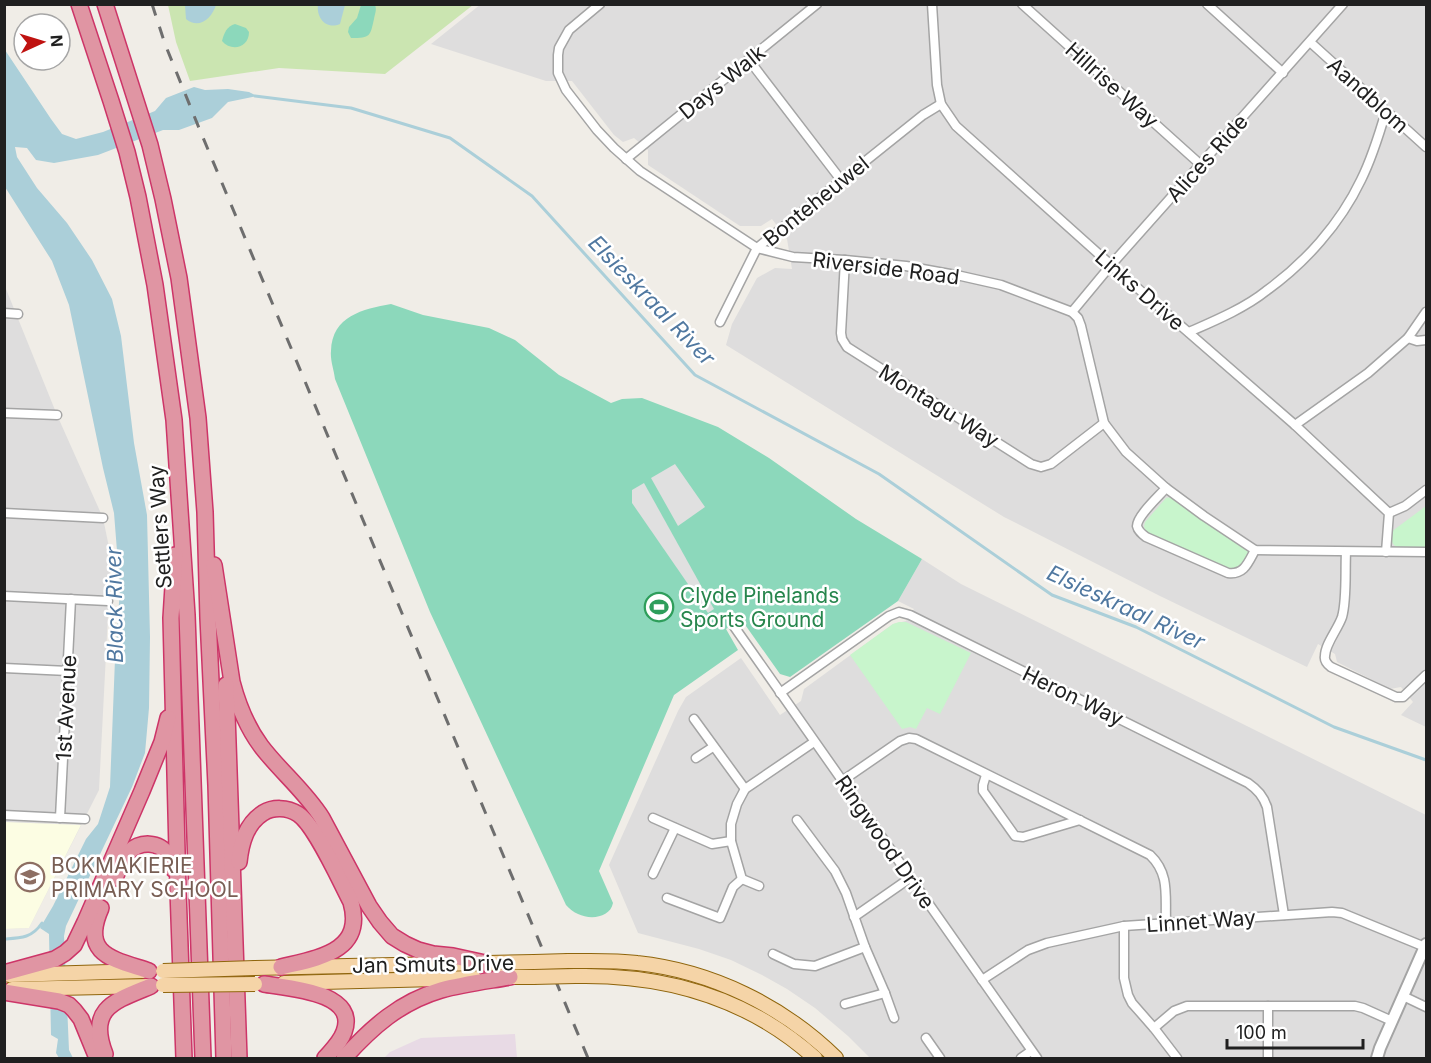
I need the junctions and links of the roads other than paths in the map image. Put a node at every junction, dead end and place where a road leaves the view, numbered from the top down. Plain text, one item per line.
1 (79, 4) edge
2 (105, 4) edge
3 (600, 4) edge
4 (817, 4) edge
5 (932, 4) edge
6 (1022, 4) edge
7 (1207, 4) edge
8 (1343, 4) edge
9 (1310, 42) junction
10 (749, 60) junction
11 (1282, 73) junction
12 (941, 104) junction
13 (1386, 111) junction
14 (1426, 147) edge
15 (626, 159) junction
16 (1201, 165) junction
17 (841, 180) junction
18 (757, 248) junction
19 (845, 260) junction
20 (1111, 265) junction
21 (1072, 312) junction
22 (1426, 312) edge
23 (4, 313) edge
24 (18, 314) dead end
25 (720, 322) dead end
26 (1189, 332) junction
27 (1408, 338) junction
28 (1426, 340) edge
29 (4, 413) edge
30 (57, 415) dead end
31 (1104, 423) junction
32 (1295, 425) junction
33 (1166, 488) junction
34 (1426, 490) edge
35 (205, 512) junction
36 (4, 513) edge
37 (1389, 513) junction
38 (103, 518) dead end
39 (180, 518) junction
40 (1255, 550) junction
41 (1346, 552) junction
42 (1386, 552) junction
43 (1426, 552) edge
44 (4, 596) edge
45 (71, 599) junction
46 (108, 601) dead end
47 (733, 625) dead end
48 (225, 640) junction
49 (4, 668) edge
50 (68, 671) junction
51 (1426, 675) edge
52 (173, 686) junction
53 (780, 693) junction
54 (693, 719) dead end
55 (814, 742) junction
56 (713, 747) junction
57 (696, 758) dead end
58 (986, 775) junction
59 (842, 781) junction
60 (745, 789) junction
61 (4, 815) edge
62 (60, 818) junction
63 (653, 818) dead end
64 (85, 819) dead end
65 (798, 820) dead end
66 (1080, 820) junction
67 (675, 828) junction
68 (731, 841) junction
69 (653, 874) dead end
70 (910, 878) junction
71 (742, 879) junction
72 (759, 886) dead end
73 (178, 890) junction
74 (667, 898) dead end
75 (1284, 915) junction
76 (854, 917) junction
77 (235, 918) junction
78 (1166, 922) junction
79 (1124, 926) junction
80 (1426, 946) edge
81 (865, 947) junction
82 (773, 954) dead end
83 (485, 963) junction
84 (45, 968) junction
85 (281, 968) junction
86 (156, 971) junction
87 (4, 974) edge
88 (510, 977) junction
89 (74, 980) junction
90 (982, 980) junction
91 (259, 984) junction
92 (157, 986) junction
93 (4, 991) edge
94 (885, 993) junction
95 (45, 994) junction
96 (1403, 996) junction
97 (845, 1004) dead end
98 (1268, 1006) junction
99 (1426, 1007) edge
100 (894, 1018) dead end
101 (1392, 1021) junction
102 (1154, 1028) junction
103 (926, 1038) dead end
104 (183, 1055) edge
105 (1034, 1055) edge
106 (97, 1059) edge
107 (107, 1059) edge
108 (202, 1059) edge
109 (224, 1059) edge
110 (239, 1059) edge
111 (325, 1059) edge
112 (344, 1059) edge
113 (815, 1059) edge
114 (836, 1059) edge
115 (940, 1059) edge
116 (1021, 1059) edge
117 (1177, 1059) edge
118 (1268, 1059) edge
119 (1377, 1059) edge

1 - 39 highway, Settlers Way
2 - 35 highway, Settlers Way
3 - 15 street, Riverside Road
4 - 10 street, Days Walk
5 - 12 street, Links Drive
6 - 16 street, Hillrise Way
7 - 11 street
8 - 9 street, Alices Ride
9 - 11 street, Alices Ride
9 - 13 street, Aandblom
10 - 15 street, Days Walk
10 - 17 street
11 - 16 street, Alices Ride
12 - 17 street, Bonteheuwel
12 - 20 street, Links Drive
13 - 14 street, Aandblom
13 - 26 street
15 - 18 street, Riverside Road
16 - 20 street, Alices Ride
17 - 18 street, Bonteheuwel
18 - 19 street, Riverside Road
18 - 25 street, Bonteheuwel
19 - 21 street, Riverside Road
19 - 31 street, Montagu Way
20 - 21 street, Alices Ride
20 - 26 street, Links Drive
21 - 31 street
22 - 27 street
23 - 24 street
26 - 32 street, Links Drive
27 - 28 street
27 - 32 street
29 - 30 street
31 - 33 street
32 - 37 street, Links Drive
33 - 40 street
33 - 40 street
34 - 37 street
35 - 48 highway
35 - 109 highway, Settlers Way
36 - 38 street
37 - 42 street
39 - 52 highway
39 - 108 highway, Settlers Way
40 - 41 street
41 - 42 street
41 - 51 street
42 - 43 street
44 - 45 street
45 - 46 street
45 - 50 street, 1st Avenue
47 - 53 street, Ringwood Drive
48 - 77 highway
48 - 83 highway
49 - 50 street
50 - 62 street, 1st Avenue
52 - 73 highway
52 - 84 highway
53 - 55 street, Ringwood Drive
53 - 75 street, Heron Way
54 - 56 street
55 - 59 street, Ringwood Drive
55 - 60 street
56 - 57 street
56 - 60 street
58 - 59 street
58 - 66 street
58 - 66 street
59 - 70 street, Ringwood Drive
60 - 68 street
61 - 62 street
62 - 64 street
63 - 67 street
65 - 76 street
66 - 78 street
67 - 68 street
67 - 69 street
68 - 71 street
70 - 76 street
70 - 90 street, Ringwood Drive
71 - 72 street
71 - 74 street
73 - 86 highway
73 - 104 highway
75 - 78 street, Linnet Way
75 - 80 street, Linnet Way
76 - 81 street
77 - 85 highway
77 - 110 highway
78 - 79 street, Linnet Way
79 - 90 street, Linnet Way
79 - 102 street
80 - 96 street
81 - 82 street
81 - 94 street
83 - 85 main road, Jan Smuts Drive
83 - 114 main road, Jan Smuts Drive, bridge
84 - 87 highway
84 - 89 main road, Jan Smuts Drive
85 - 86 main road, Jan Smuts Drive, bridge
86 - 89 main road, Jan Smuts Drive
88 - 91 main road, Jan Smuts Drive
88 - 112 highway
88 - 113 main road, Jan Smuts Drive, bridge
89 - 92 main road, Jan Smuts Drive
89 - 95 main road, Jan Smuts Drive
90 - 105 street, Ringwood Drive
91 - 92 main road, Jan Smuts Drive, bridge
91 - 111 highway
92 - 107 highway
93 - 95 highway
94 - 97 street
94 - 100 street
95 - 106 highway
96 - 99 street
96 - 101 street
98 - 101 street
98 - 102 street
98 - 118 street
101 - 119 street
102 - 117 street
103 - 115 street
105 - 116 street

